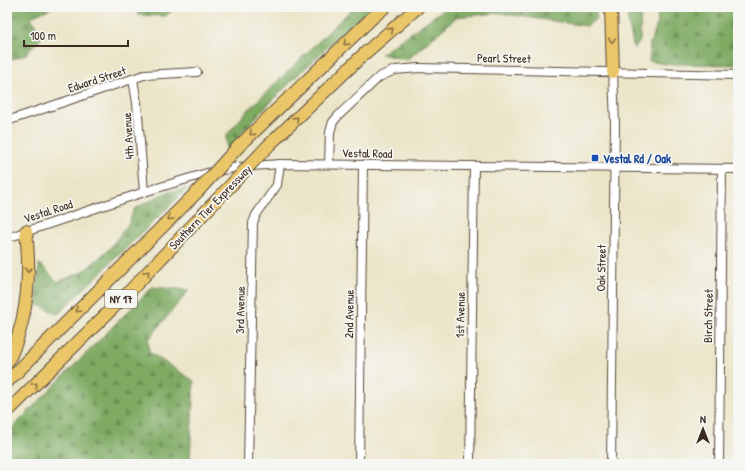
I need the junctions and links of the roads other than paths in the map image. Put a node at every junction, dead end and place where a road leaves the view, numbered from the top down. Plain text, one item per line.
1 (385, 7) edge
2 (418, 7) edge
3 (611, 7) edge
4 (197, 72) dead end
5 (613, 72) junction
6 (738, 75) edge
7 (133, 79) junction
8 (7, 121) edge
9 (280, 164) junction
10 (330, 164) junction
11 (364, 165) junction
12 (474, 166) junction
13 (615, 168) junction
14 (722, 169) junction
15 (738, 169) edge
16 (144, 192) junction
17 (26, 231) junction
18 (7, 238) edge
19 (7, 363) edge
20 (7, 382) edge
21 (7, 412) edge
22 (248, 464) edge
23 (359, 464) edge
24 (470, 464) edge
25 (611, 464) edge
26 (719, 464) edge

1 -> 20 highway, Southern Tier Expressway / NY 17, bridge
21 -> 2 highway, Southern Tier Expressway / NY 17, bridge
3 -> 5 highway
4 - 7 street, Edward Street
5 - 6 street, Pearl Street
5 - 10 street, Pearl Street
5 - 13 street, Oak Street
7 - 8 street, Edward Street
7 - 16 street, 4th Avenue
9 - 10 street, Vestal Road
9 - 16 street, Vestal Road
9 - 22 street, 3rd Avenue
10 - 11 street, Vestal Road
11 - 12 street, Vestal Road
11 - 23 street, 2nd Avenue
12 - 13 street, Vestal Road
12 - 24 street, 1st Avenue
13 - 14 street, Vestal Road
13 - 25 street, Oak Street
14 - 15 street, Vestal Road
14 - 26 street, Birch Street
16 - 17 street, Vestal Road
17 - 18 street, Vestal Road
17 -> 19 highway

